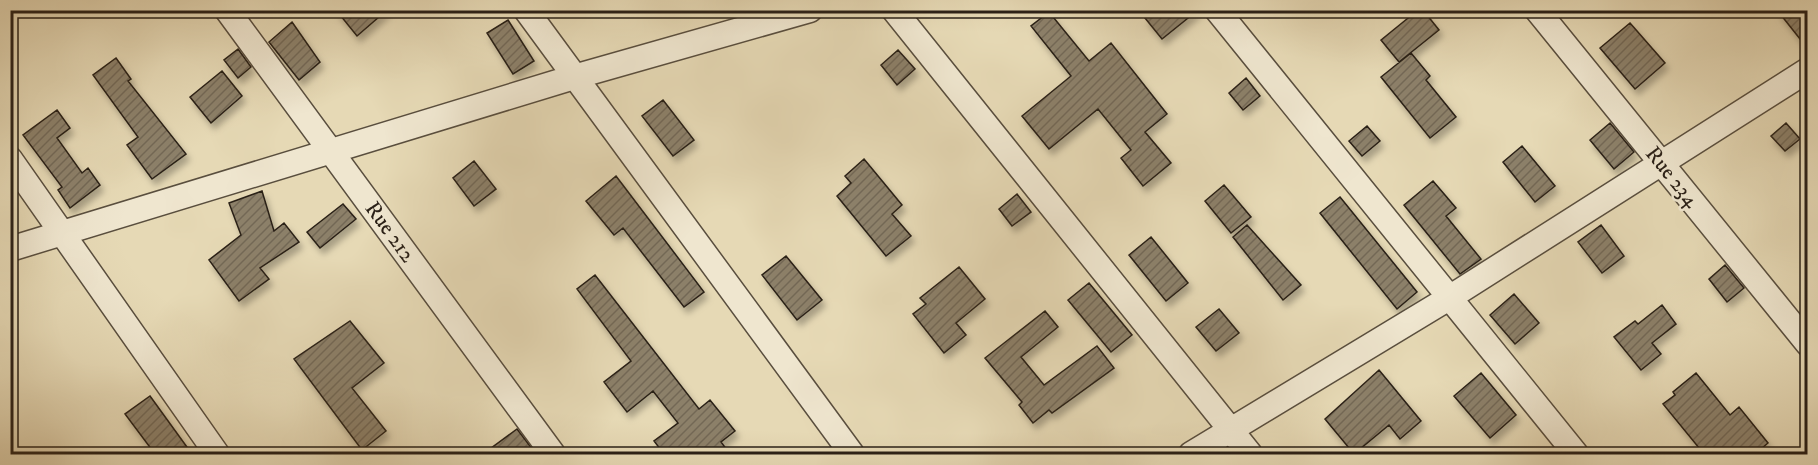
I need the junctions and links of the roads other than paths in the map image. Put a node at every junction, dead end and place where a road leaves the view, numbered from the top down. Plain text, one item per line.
1 (227, 10) edge
2 (526, 10) edge
3 (810, 10) edge
4 (894, 10) edge
5 (1217, 10) edge
6 (1537, 10) edge
7 (1808, 70) edge
8 (573, 77) junction
9 (330, 151) junction
10 (10, 159) edge
11 (1661, 163) junction
12 (63, 234) junction
13 (10, 249) edge
14 (1449, 298) junction
15 (1808, 344) edge
16 (1230, 429) junction
17 (218, 454) edge
18 (553, 454) edge
19 (852, 454) edge
20 (1191, 454) edge
21 (1250, 454) edge
22 (1576, 454) edge

1 - 9 street, Rue 212
2 - 8 street
3 - 8 street
4 - 16 street
5 - 14 street
6 - 11 street, Rue 234
7 - 11 street
8 - 9 street
8 - 19 street
9 - 12 street
9 - 18 street, Rue 212
10 - 12 street
11 - 14 street
11 - 15 street, Rue 234
12 - 13 street
12 - 17 street
14 - 16 street
14 - 22 street
16 - 20 street
16 - 21 street

